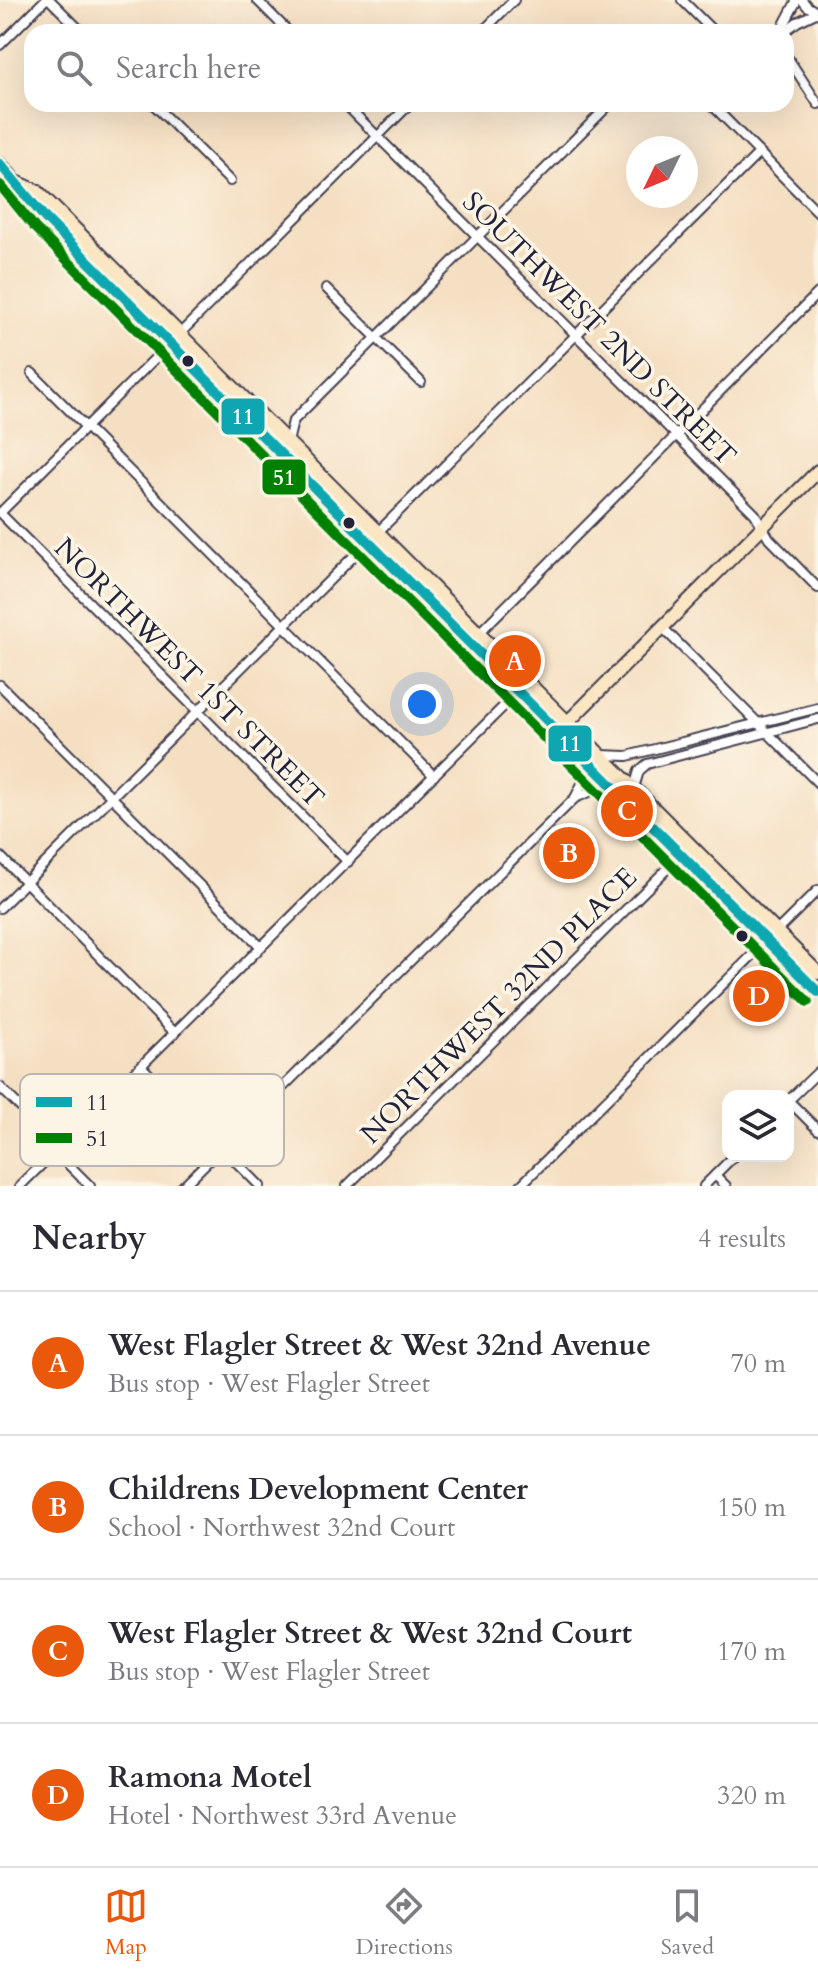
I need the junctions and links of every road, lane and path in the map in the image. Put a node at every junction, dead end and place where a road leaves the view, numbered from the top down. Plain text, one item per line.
1 (48, 0) edge
2 (257, 0) edge
3 (514, 0) edge
4 (682, 0) edge
5 (800, 0) edge
6 (818, 12) edge
7 (74, 24) edge
8 (281, 24) edge
9 (490, 24) edge
10 (706, 24) edge
11 (786, 24) edge
12 (794, 24) edge
13 (0, 45) edge
14 (794, 67) edge
15 (818, 104) edge
16 (161, 112) edge
17 (353, 112) edge
18 (402, 112) edge
19 (602, 112) edge
20 (719, 112) edge
21 (377, 137) junction
22 (759, 153) junction
23 (0, 164) edge
24 (230, 181) dead end
25 (19, 183) junction
26 (818, 212) edge
27 (477, 237) junction
28 (73, 247) junction
29 (100, 255) junction
30 (326, 288) dead end
31 (818, 293) edge
32 (576, 335) junction
33 (376, 338) junction
34 (175, 339) junction
35 (32, 373) dead end
36 (421, 382) dead end
37 (293, 421) junction
38 (86, 426) junction
39 (274, 428) junction
40 (677, 434) junction
41 (288, 442) junction
42 (818, 471) edge
43 (0, 513) edge
44 (762, 526) junction
45 (374, 538) junction
46 (818, 588) edge
47 (285, 626) junction
48 (662, 627) junction
49 (479, 633) junction
50 (520, 676) junction
51 (0, 685) edge
52 (518, 692) junction
53 (818, 708) edge
54 (199, 712) junction
55 (818, 719) edge
56 (567, 723) junction
57 (758, 723) junction
58 (767, 733) junction
59 (569, 743) junction
60 (601, 755) junction
61 (591, 765) junction
62 (434, 776) junction
63 (818, 783) edge
64 (609, 784) junction
65 (634, 788) junction
66 (112, 797) junction
67 (575, 798) junction
68 (681, 855) junction
69 (0, 856) edge
70 (348, 862) junction
71 (26, 882) junction
72 (818, 890) edge
73 (0, 908) edge
74 (777, 931) junction
75 (767, 942) junction
76 (261, 947) junction
77 (818, 973) edge
78 (818, 992) edge
79 (175, 1033) junction
80 (141, 1066) junction
81 (818, 1072) edge
82 (133, 1074) edge
83 (149, 1074) edge
84 (0, 1087) edge
85 (284, 1087) edge
86 (794, 1095) edge
87 (20, 1107) edge
88 (794, 1107) edge
89 (818, 1130) edge
90 (728, 1162) edge
91 (41, 1166) edge
92 (70, 1166) edge
93 (204, 1166) edge
94 (240, 1166) edge
95 (715, 1175) junction
96 (20, 1186) edge
97 (90, 1186) edge
98 (183, 1186) edge
99 (260, 1186) edge
100 (347, 1186) edge
101 (520, 1186) edge
102 (704, 1186) edge
103 (726, 1186) edge

1 - 7 street
1 - 13 street
2 - 8 street
3 - 9 street
4 - 10 street
5 - 6 street
5 - 11 street
6 - 12 street
14 - 15 street
16 - 24 street
17 - 21 street, SOUTHWEST 2ND STREET
18 - 21 street
19 - 27 street
20 - 22 street
21 - 27 street, SOUTHWEST 2ND STREET
21 - 34 street
22 - 26 street
22 - 32 street
23 - 25 main road
25 - 28 main road
25 - 29 main road
27 - 32 street, SOUTHWEST 2ND STREET
27 - 33 street
28 - 29 main road
28 - 34 main road
29 - 34 main road
30 - 33 street
31 - 40 street
32 - 40 street, SOUTHWEST 2ND STREET
32 - 45 street
33 - 36 street
33 - 37 street
34 - 38 street
34 - 39 main road
34 - 45 main road
35 - 38 street
37 - 39 street
37 - 41 street
38 - 43 street
38 - 47 street
39 - 41 main road
40 - 44 street, SOUTHWEST 2ND STREET
40 - 49 street
41 - 45 main road
42 - 44 main road
43 - 54 street, NORTHWEST 1ST STREET
44 - 46 street, SOUTHWEST 2ND STREET
44 - 48 main road
45 - 47 street
45 - 49 main road
45 - 52 main road
47 - 54 street
47 - 62 street
48 - 56 main road
48 - 57 street
49 - 50 main road
50 - 52 main road
50 - 56 main road
51 - 66 street
52 - 59 main road
52 - 62 street
53 - 57 street
54 - 66 street
54 - 70 street, NORTHWEST 1ST STREET
55 - 58 street
56 - 59 main road
56 - 60 main road
57 - 58 street
57 - 60 street
58 - 63 street
58 - 65 street
59 - 61 main road
60 - 65 main road
61 - 64 main road
61 - 67 street
62 - 70 street
64 - 67 street
64 - 68 main road
65 - 74 main road
66 - 71 street
66 - 76 street
67 - 85 street
68 - 75 main road
68 - 100 street, NORTHWEST 32ND PLACE
69 - 71 street
70 - 76 street
71 - 73 street
71 - 79 street
72 - 74 street
74 - 75 street
74 - 77 main road
75 - 78 main road
75 - 101 street
76 - 79 street
79 - 80 street
80 - 82 street
80 - 83 street
81 - 86 street
84 - 87 street
88 - 89 street
90 - 95 street
91 - 96 street
92 - 97 street
93 - 98 street
94 - 99 street
95 - 102 street
95 - 103 street

